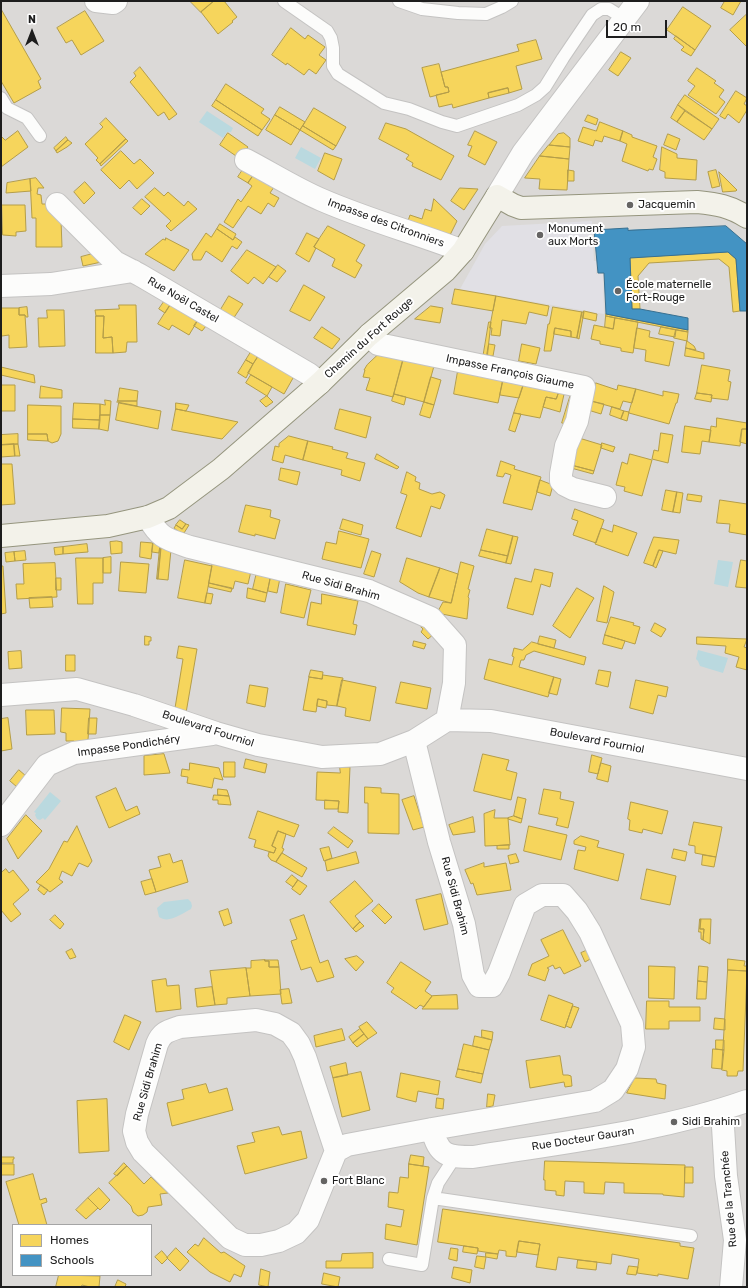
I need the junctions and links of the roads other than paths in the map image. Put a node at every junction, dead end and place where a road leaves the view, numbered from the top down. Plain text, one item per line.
1 (96, 1) edge
2 (116, 1) edge
3 (284, 1) edge
4 (399, 1) edge
5 (512, 1) edge
6 (638, 1) edge
7 (624, 19) junction
8 (1, 98) edge
9 (40, 136) dead end
10 (246, 160) dead end
11 (497, 196) junction
12 (57, 204) dead end
13 (747, 217) edge
14 (463, 251) junction
15 (133, 271) junction
16 (1, 286) edge
17 (369, 335) junction
18 (320, 383) junction
19 (605, 497) dead end
20 (148, 517) junction
21 (1, 536) edge
22 (1, 695) edge
23 (447, 720) junction
24 (216, 733) junction
25 (414, 741) junction
26 (747, 770) edge
27 (1, 825) edge
28 (747, 1101) edge
29 (722, 1110) junction
30 (432, 1129) junction
31 (336, 1151) junction
32 (455, 1157) junction
33 (433, 1198) junction
34 (691, 1236) dead end
35 (389, 1259) dead end
36 (731, 1287) edge

1 - 2 street
3 - 7 lane
4 - 5 lane
6 - 7 street, Chemin du Fort Rouge
7 - 11 street, Chemin du Fort Rouge
8 - 9 lane
10 - 14 street, Impasse des Citronniers
11 - 13 main road
11 - 14 main road, Chemin du Fort Rouge
12 - 15 street, Rue Noël Castel
14 - 17 main road, Chemin du Fort Rouge
15 - 16 street
15 - 18 street, Rue Noël Castel
17 - 18 main road, Chemin du Fort Rouge
17 - 19 street, Impasse François Giaume
18 - 20 main road, Chemin du Fort Rouge
20 - 21 main road, Chemin du Fort Rouge
20 - 23 street, Rue Sidi Brahim
22 - 24 street, Boulevard Fourniol
23 - 25 street
23 - 26 street, Boulevard Fourniol
24 - 25 street, Boulevard Fourniol
24 - 27 street, Impasse Pondichéry
25 - 30 street, Rue Sidi Brahim
28 - 29 street, Rue Docteur Gauran
29 - 32 street, Rue Docteur Gauran
29 - 36 street, Rue de la Tranchée
30 - 31 street, Rue Sidi Brahim
30 - 32 street
31 - 31 street, Rue Sidi Brahim
32 - 33 lane
33 - 34 lane
33 - 35 lane

